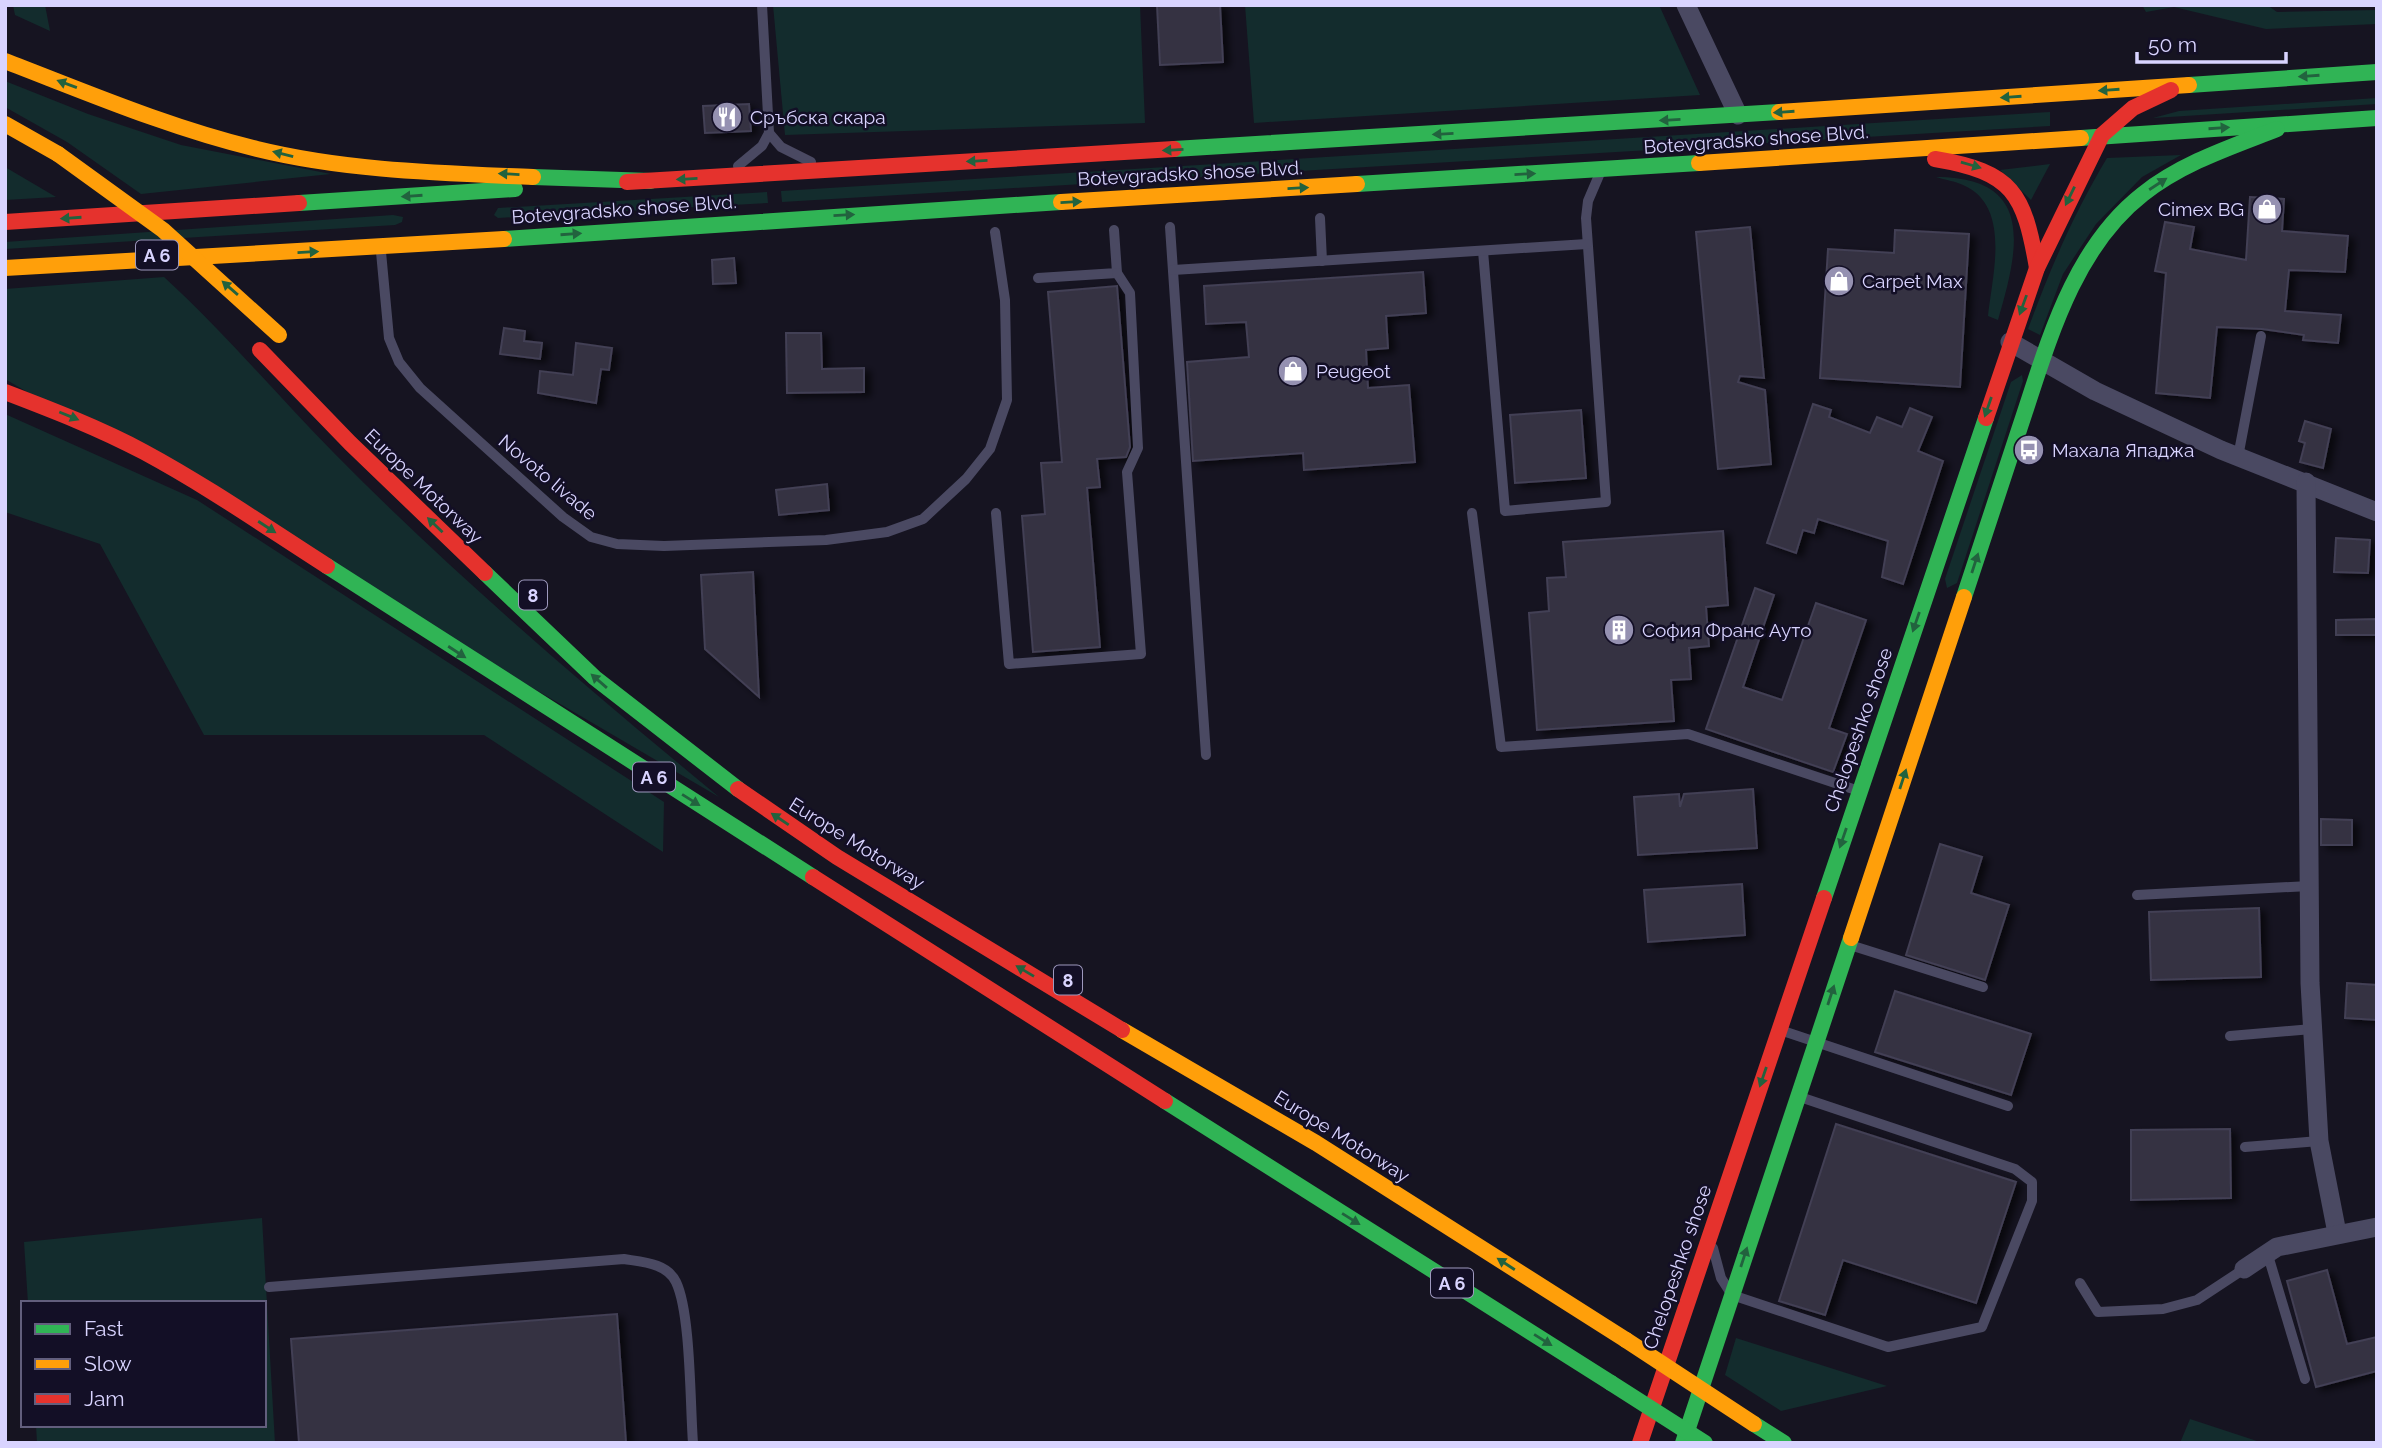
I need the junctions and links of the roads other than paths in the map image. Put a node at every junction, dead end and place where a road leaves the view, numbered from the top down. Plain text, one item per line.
1 (762, 5) edge
2 (1686, 5) edge
3 (5, 61) edge
4 (2377, 72) edge
5 (2188, 84) junction
6 (1738, 116) junction
7 (2377, 118) edge
8 (2292, 123) junction
9 (5, 124) edge
10 (769, 133) junction
11 (2102, 135) junction
12 (1879, 152) junction
13 (839, 170) junction
14 (1601, 170) junction
15 (716, 177) junction
16 (651, 181) junction
17 (86, 200) dead end
18 (1320, 218) dead end
19 (5, 222) edge
20 (1170, 227) dead end
21 (1114, 230) dead end
22 (996, 232) dead end
23 (1587, 244) junction
24 (380, 248) junction
25 (1483, 251) junction
26 (1322, 261) junction
27 (5, 268) edge
28 (2037, 268) junction
29 (1173, 270) junction
30 (1117, 273) junction
31 (182, 276) dead end
32 (1038, 278) dead end
33 (2261, 336) dead end
34 (284, 341) dead end
35 (2010, 342) junction
36 (256, 345) dead end
37 (2042, 360) junction
38 (5, 392) edge
39 (2238, 457) junction
40 (2306, 482) junction
41 (2377, 512) edge
42 (996, 513) dead end
43 (1472, 513) dead end
44 (1206, 755) dead end
45 (1859, 791) junction
46 (2309, 886) junction
47 (2137, 895) dead end
48 (993, 932) dead end
49 (1848, 945) junction
50 (1983, 988) dead end
51 (2312, 1029) junction
52 (1779, 1030) junction
53 (2230, 1036) dead end
54 (1816, 1042) junction
55 (1798, 1096) junction
56 (2008, 1106) dead end
57 (2319, 1141) junction
58 (1316, 1143) junction
59 (2245, 1147) dead end
60 (2377, 1227) edge
61 (2337, 1233) junction
62 (1710, 1234) junction
63 (2267, 1252) junction
64 (2244, 1269) joint
65 (2080, 1283) dead end
66 (269, 1287) dead end
67 (1732, 1295) junction
68 (2305, 1379) dead end
69 (693, 1443) edge
70 (1640, 1443) edge
71 (1683, 1443) edge
72 (1705, 1443) edge
73 (1784, 1443) edge

1 - 10 lane
2 - 6 street
16 -> 3 main road
4 -> 5 main road, Botevgradsko shose Blvd.
5 -> 6 main road, Botevgradsko shose Blvd.
5 - 11 main road, Chelopeshko shose
6 -> 13 main road, Botevgradsko shose Blvd.
7 - 8 main road, Botevgradsko shose Blvd.
11 -> 8 main road, Botevgradsko shose Blvd.
37 -> 8 main road
34 -> 9 main road, bridge
10 - 13 lane
10 - 15 lane
11 - 12 main road, Botevgradsko shose Blvd.
11 -> 28 main road, Chelopeshko shose
12 - 14 main road, Botevgradsko shose Blvd.
12 -> 28 main road
13 - 15 main road, Botevgradsko shose Blvd.
14 - 23 lane
24 -> 14 main road, Botevgradsko shose Blvd.
15 -> 16 main road, Botevgradsko shose Blvd.
16 -> 19 main road, Botevgradsko shose Blvd.
17 - 31 main road, A 6
18 - 26 lane
20 - 29 lane
21 - 30 lane
22 - 24 lane, Novoto livade
23 - 25 lane
23 - 25 lane
27 -> 24 main road, Botevgradsko shose Blvd.
25 - 26 lane
26 - 29 lane
28 -> 35 main road, Chelopeshko shose
29 - 44 lane
30 - 32 lane
30 - 42 lane
33 - 39 lane
35 - 37 street
35 -> 45 main road, Chelopeshko shose
58 -> 36 main road, Europe Motorway / A 6
37 - 39 street
49 -> 37 main road
38 -> 72 main road, A 6, bridge
39 - 40 street
40 - 41 street
40 - 46 street
43 - 45 lane
45 -> 52 main road, Chelopeshko shose
46 - 47 lane
46 - 51 street
48 - 58 main road, 8
49 - 50 lane
54 -> 49 main road
51 - 53 lane
51 - 57 street
52 - 54 lane
52 -> 62 main road, Chelopeshko shose
54 - 55 main road
54 - 56 lane
67 -> 55 main road
55 - 67 lane
57 - 59 lane
57 - 61 street
73 -> 58 main road, Europe Motorway / A 6, bridge
60 - 61 street
61 - 63 street
62 - 67 lane
62 - 70 main road, Chelopeshko shose
63 - 64 street
63 - 68 lane
64 - 65 lane
66 - 69 lane
67 - 71 main road

